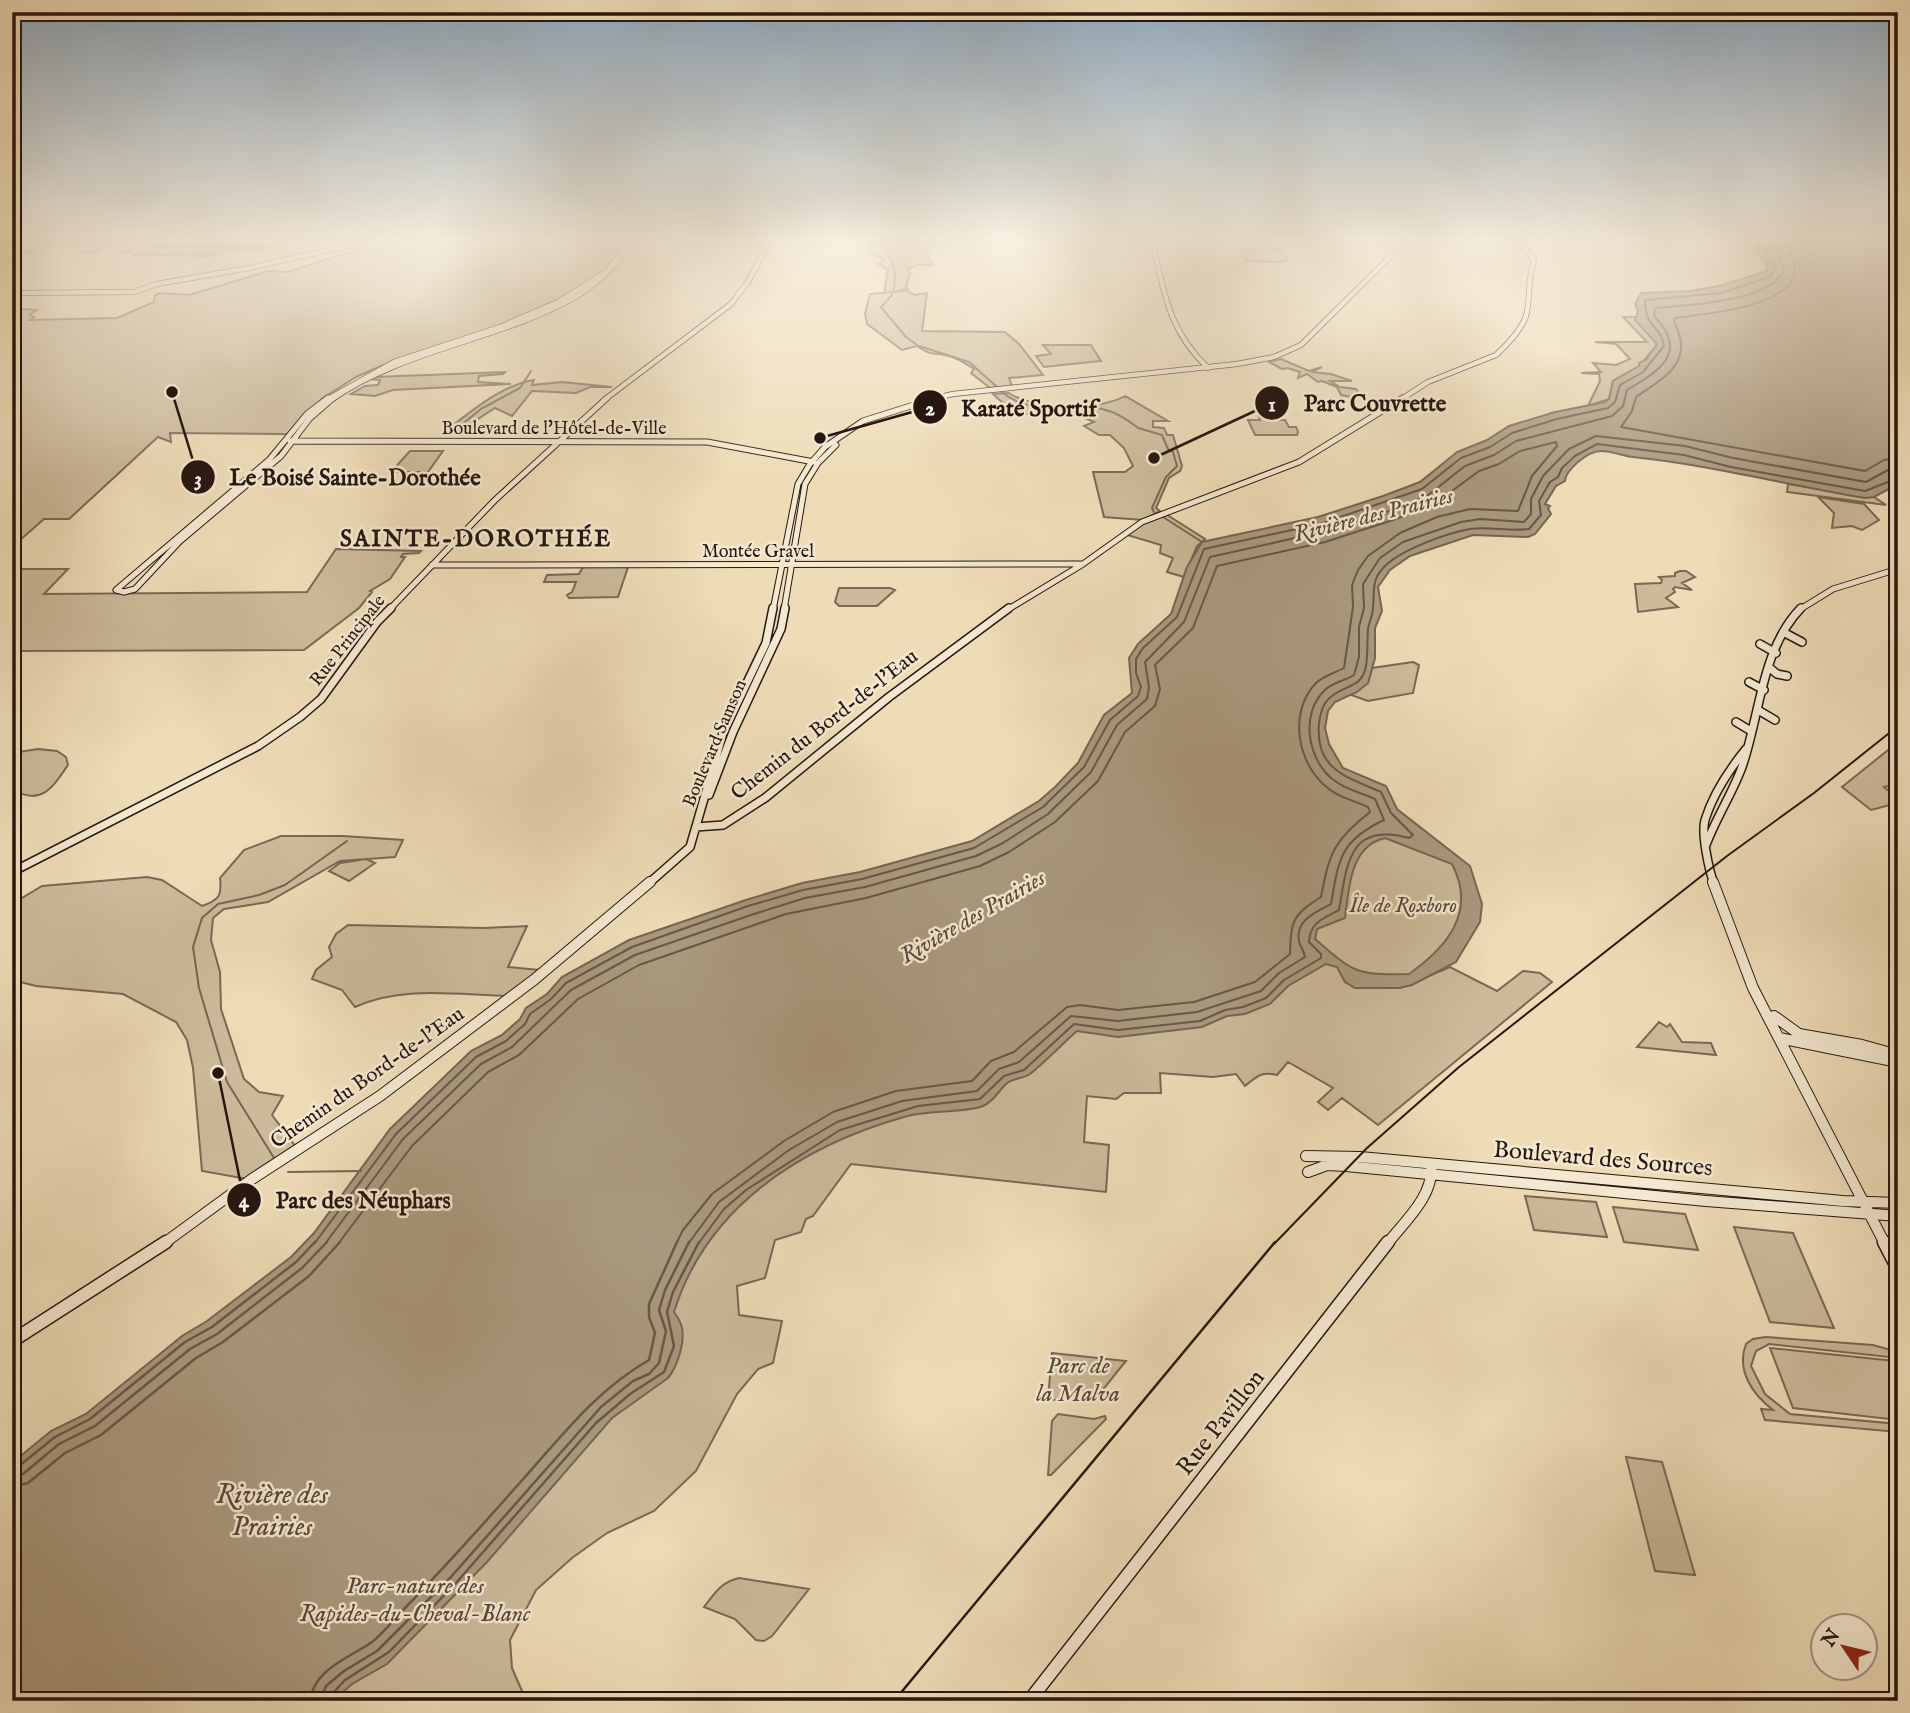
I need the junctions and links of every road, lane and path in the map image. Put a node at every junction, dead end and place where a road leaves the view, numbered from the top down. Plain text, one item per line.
1 (530, 318) edge
2 (713, 318) edge
3 (1171, 318) edge
4 (1328, 318) edge
5 (1334, 318) edge
6 (1525, 318) edge
7 (1207, 369) junction
8 (290, 442) junction
9 (559, 443) junction
10 (813, 464) junction
11 (1083, 564) junction
12 (432, 565) junction
13 (786, 565) junction
14 (1898, 569) edge
15 (1784, 630) junction
16 (1802, 642) dead end
17 (1760, 645) dead end
18 (1776, 653) junction
19 (1771, 668) junction
20 (1787, 677) dead end
21 (1749, 682) dead end
22 (1764, 690) junction
23 (1758, 710) junction
24 (1775, 720) dead end
25 (1736, 722) dead end
26 (1751, 731) junction
27 (696, 827) junction
28 (12, 872) edge
29 (1745, 969) junction
30 (1774, 1016) junction
31 (1782, 1038) junction
32 (1898, 1055) edge
33 (1898, 1062) edge
34 (1306, 1156) dead end
35 (1432, 1169) junction
36 (1308, 1172) dead end
37 (1865, 1203) junction
38 (1898, 1203) edge
39 (1871, 1215) junction
40 (1898, 1216) edge
41 (1898, 1269) edge
42 (12, 1341) edge
43 (1029, 1701) edge

1 - 8 street
2 - 9 street, Rue Principale
3 - 7 street
4 - 7 street, Boulevard Samson
5 - 7 street, Boulevard Samson
6 - 11 street, Chemin du Bord-de-l'Eau
7 - 10 street, Boulevard Samson
8 - 8 street
8 - 9 street, Boulevard de l'Hôtel-de-Ville
9 - 10 street, Boulevard de l'Hôtel-de-Ville
9 - 12 street, Rue Principale
10 - 13 street, Boulevard Samson
11 - 13 street, Montée Gravel
11 - 27 street, Chemin du Bord-de-l'Eau
12 - 13 street, Montée Gravel
12 - 28 street, Rue Principale
13 - 27 street, Boulevard Samson
14 - 15 street
15 - 16 street
15 - 18 street
17 - 18 street
18 - 19 street
19 - 20 street
19 - 22 street
21 - 22 street
22 - 23 street
23 - 24 street
23 - 26 street
25 - 26 street
26 - 29 street
27 - 42 street, Chemin du Bord-de-l'Eau
29 - 30 street
29 - 31 street
30 - 31 street
30 - 32 street
31 - 33 street
31 - 37 street
34 - 35 street, Boulevard des Sources
35 - 36 street, Boulevard des Sources
35 - 37 street, Boulevard des Sources
35 - 39 street, Boulevard des Sources
35 - 43 street, Rue Pavillon
37 - 38 street, Boulevard des Sources
37 - 39 street
39 - 40 street, Boulevard des Sources
39 - 41 street

